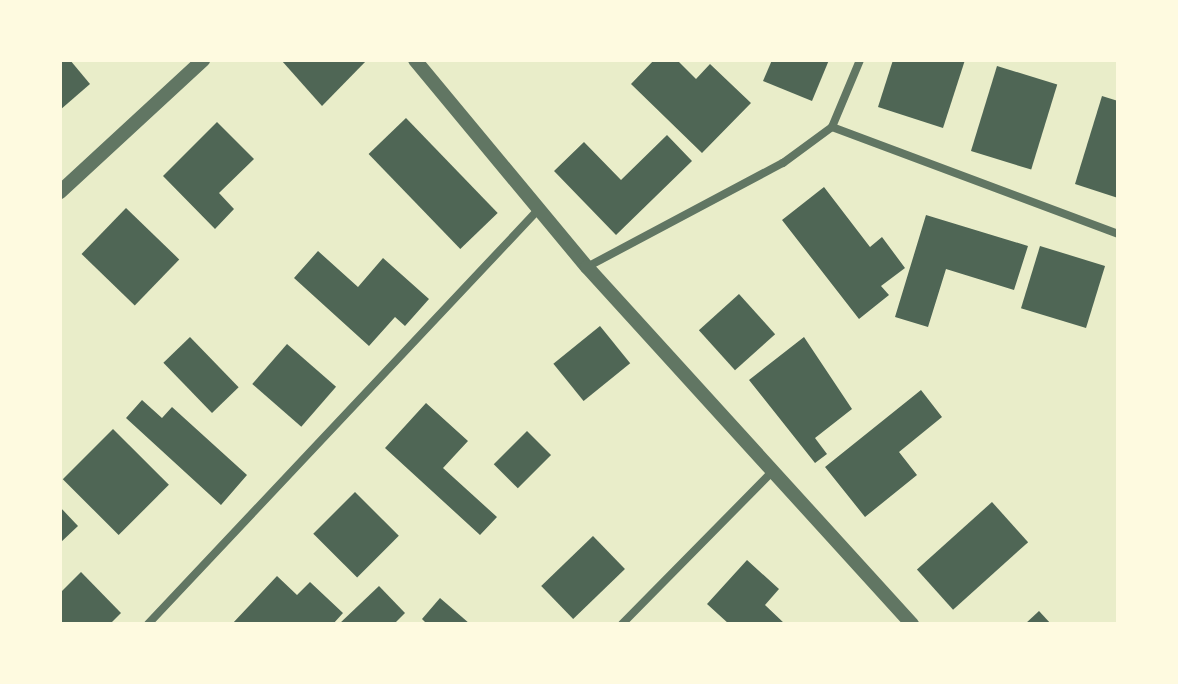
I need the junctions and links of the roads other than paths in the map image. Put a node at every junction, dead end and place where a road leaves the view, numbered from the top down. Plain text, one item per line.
1 (203, 60) edge
2 (415, 60) edge
3 (860, 60) edge
4 (832, 127) junction
5 (60, 192) edge
6 (540, 208) junction
7 (1118, 234) edge
8 (587, 267) junction
9 (774, 469) junction
10 (148, 624) edge
11 (622, 624) edge
12 (912, 624) edge

1 - 5 street
2 - 6 street
3 - 4 street
4 - 7 street
4 - 8 street
6 - 8 street
6 - 10 street
8 - 9 street
9 - 11 street
9 - 12 street

